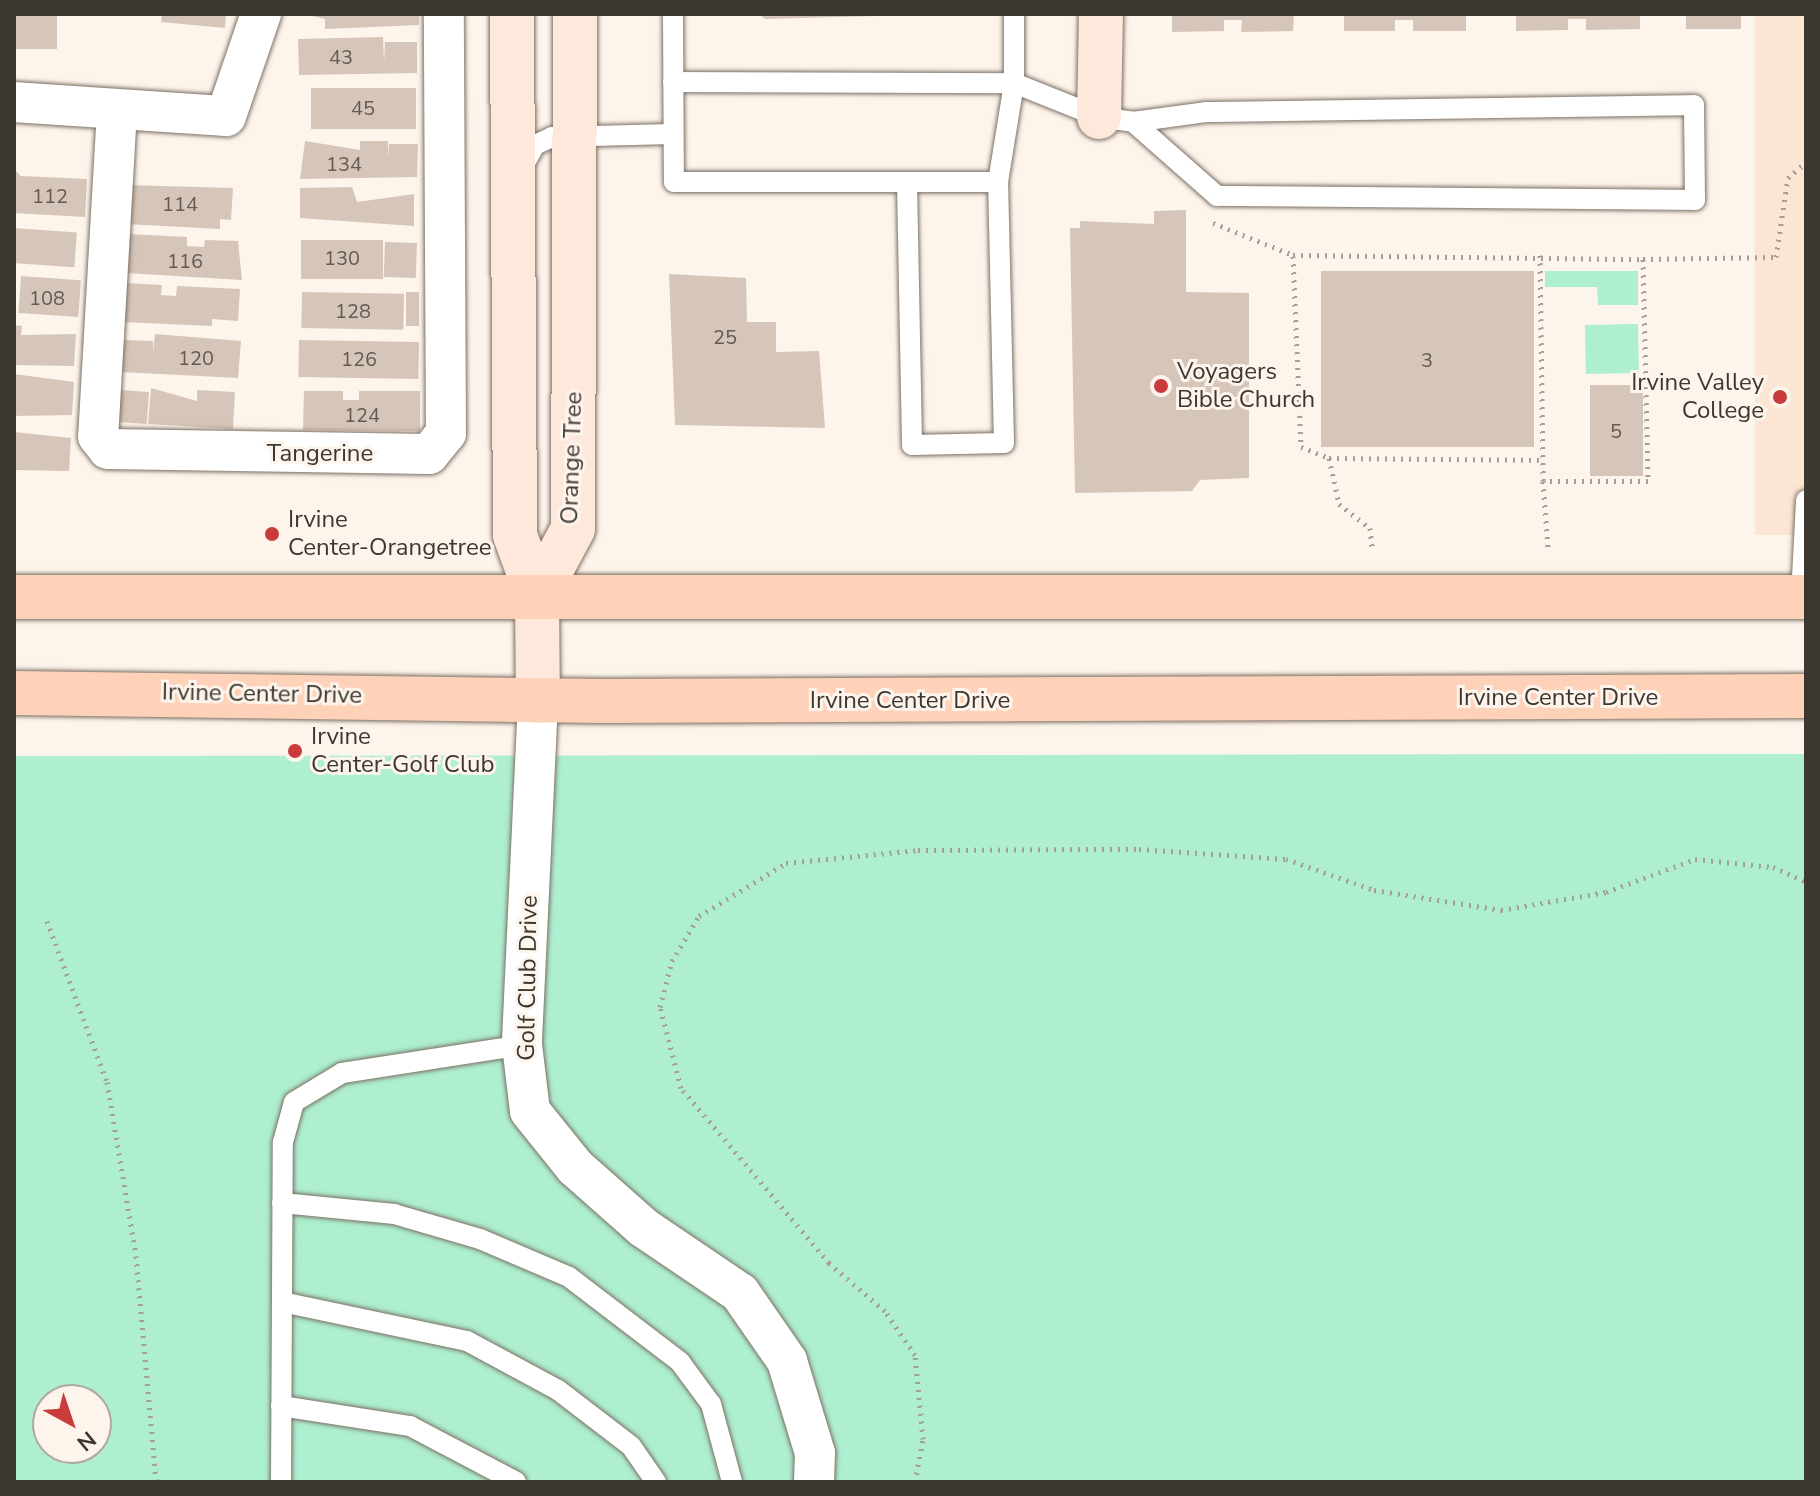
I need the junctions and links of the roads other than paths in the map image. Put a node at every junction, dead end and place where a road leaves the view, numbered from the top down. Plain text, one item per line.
1 (261, 14) edge
2 (444, 14) edge
3 (512, 14) edge
4 (575, 14) edge
5 (673, 14) edge
6 (1014, 14) edge
7 (1101, 14) edge
8 (673, 82) junction
9 (1014, 83) junction
10 (14, 102) edge
11 (117, 110) junction
12 (1116, 120) junction
13 (673, 134) junction
14 (578, 138) junction
15 (907, 182) junction
16 (998, 182) junction
17 (514, 184) junction
18 (1806, 500) edge
19 (537, 596) junction
20 (14, 597) edge
21 (1804, 597) edge
22 (14, 693) edge
23 (1806, 696) edge
24 (538, 701) junction
25 (522, 1045) junction
26 (282, 1203) junction
27 (282, 1302) junction
28 (281, 1406) junction
29 (281, 1482) edge
30 (516, 1482) edge
31 (656, 1482) edge
32 (732, 1482) edge
33 (814, 1482) edge

1 - 11 street
2 - 11 street, Tangerine
3 - 17 street
4 - 14 street, Orange Tree
5 - 8 lane
6 - 9 lane
7 - 12 street
8 - 9 lane
8 - 13 lane
9 - 12 lane
9 - 16 lane
10 - 11 street
12 - 12 lane
13 - 14 lane
13 - 15 lane
14 - 17 lane
14 - 19 street, Orange Tree
15 - 16 lane
15 - 16 lane
17 - 19 street
18 - 21 lane
19 - 20 main road
19 - 21 main road
19 - 24 street, Golf Club Drive
22 - 24 main road, Irvine Center Drive
23 - 24 main road, Irvine Center Drive
24 - 25 street, Golf Club Drive
25 - 26 lane
25 - 33 street, Golf Club Drive
26 - 27 lane
26 - 32 lane
27 - 28 lane
27 - 31 lane
28 - 29 lane
28 - 30 lane

